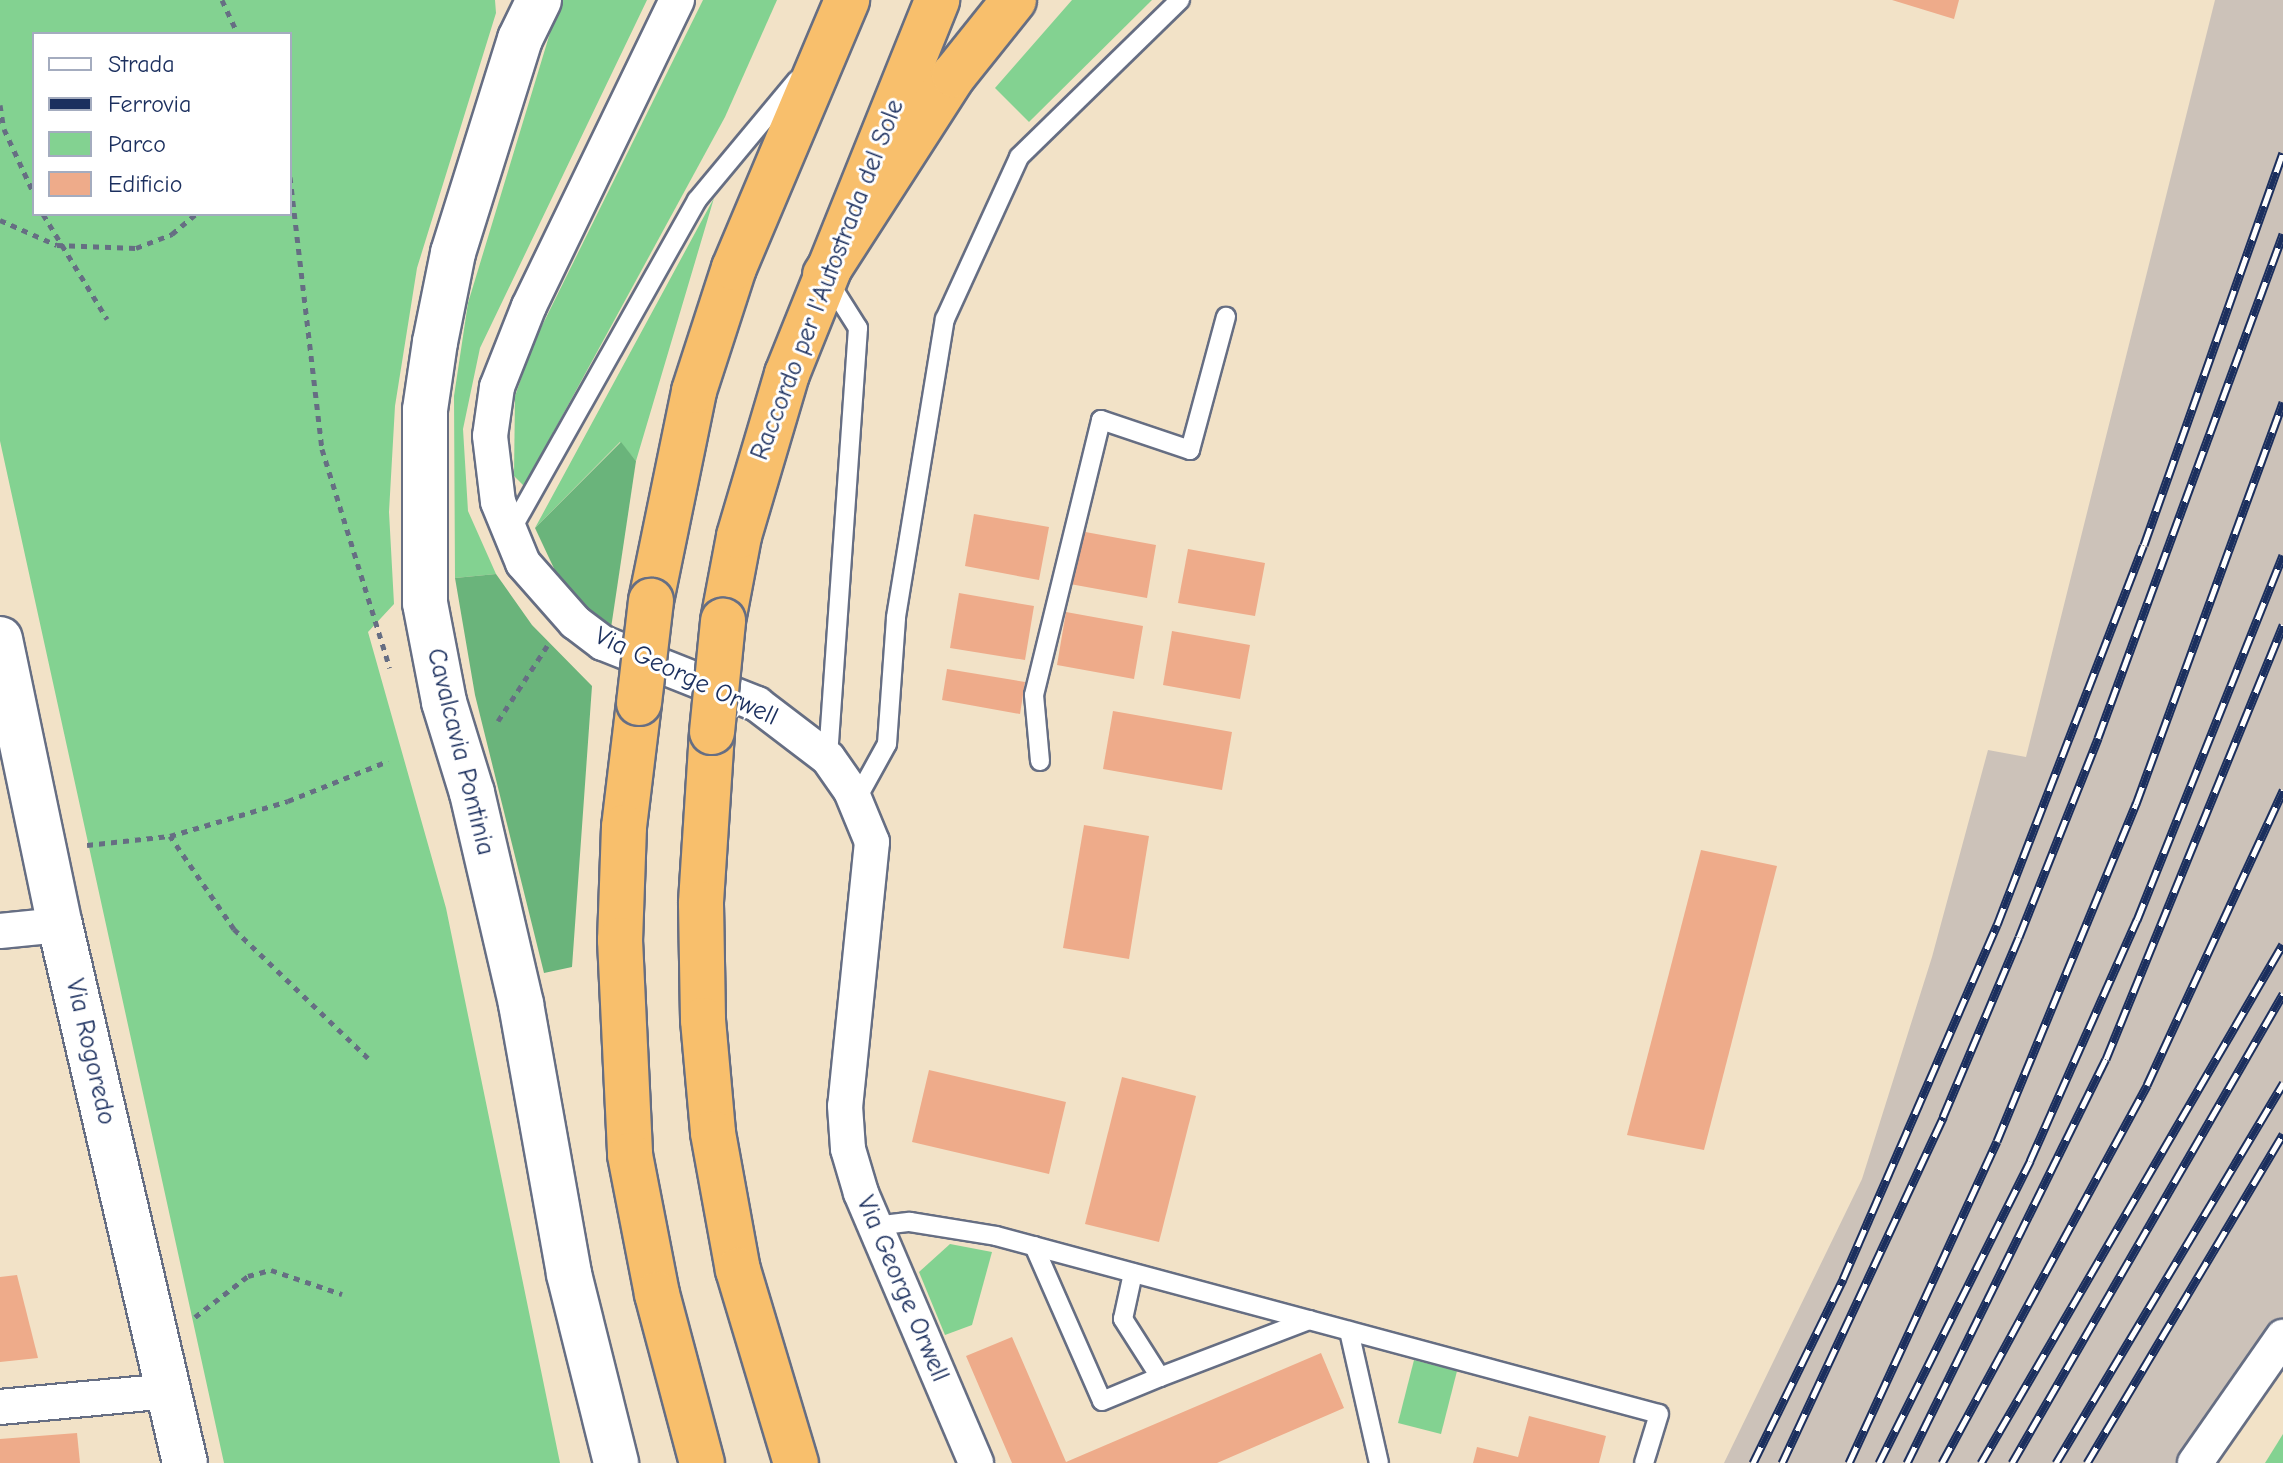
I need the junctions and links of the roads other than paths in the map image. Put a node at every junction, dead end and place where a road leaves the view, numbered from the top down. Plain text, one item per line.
1 (539, 0) edge
2 (677, 0) edge
3 (847, 0) edge
4 (937, 0) edge
5 (1014, 0) edge
6 (1180, 0) edge
7 (519, 20) edge
8 (829, 41) junction
9 (825, 275) junction
10 (1226, 317) dead end
11 (510, 532) junction
12 (0, 639) edge
13 (828, 758) junction
14 (1040, 761) dead end
15 (855, 802) junction
16 (60, 925) junction
17 (0, 931) edge
18 (875, 1226) junction
19 (1034, 1246) junction
20 (1133, 1273) junction
21 (1309, 1320) junction
22 (1349, 1331) junction
23 (2283, 1337) edge
24 (1160, 1377) junction
25 (170, 1391) junction
26 (0, 1407) edge
27 (185, 1463) edge
28 (616, 1463) edge
29 (702, 1463) edge
30 (796, 1463) edge
31 (976, 1463) edge
32 (1379, 1463) edge
33 (1644, 1463) edge
34 (2195, 1463) edge

1 - 7 street, Cavalcavia Pontinia
2 - 11 street, Via George Orwell
3 - 8 highway
4 - 9 highway, Raccordo per l'Autostrada del Sole
5 - 9 highway
6 - 15 lane
7 - 28 street, Cavalcavia Pontinia
8 - 11 lane
8 - 29 highway, bridge
9 - 13 lane
9 - 30 highway, Raccordo per l'Autostrada del Sole, bridge
10 - 14 lane
11 - 13 street, Via George Orwell
12 - 16 street, Via Rogoredo
13 - 15 street, Via George Orwell
15 - 18 street, Via George Orwell
16 - 17 street
16 - 25 street, Via Rogoredo
18 - 19 lane
18 - 31 street, Via George Orwell
19 - 20 lane
19 - 24 lane
20 - 21 lane
20 - 24 lane
21 - 22 lane
21 - 24 lane
22 - 32 lane
22 - 33 lane
23 - 34 street
25 - 26 street
25 - 27 street, Via Rogoredo

